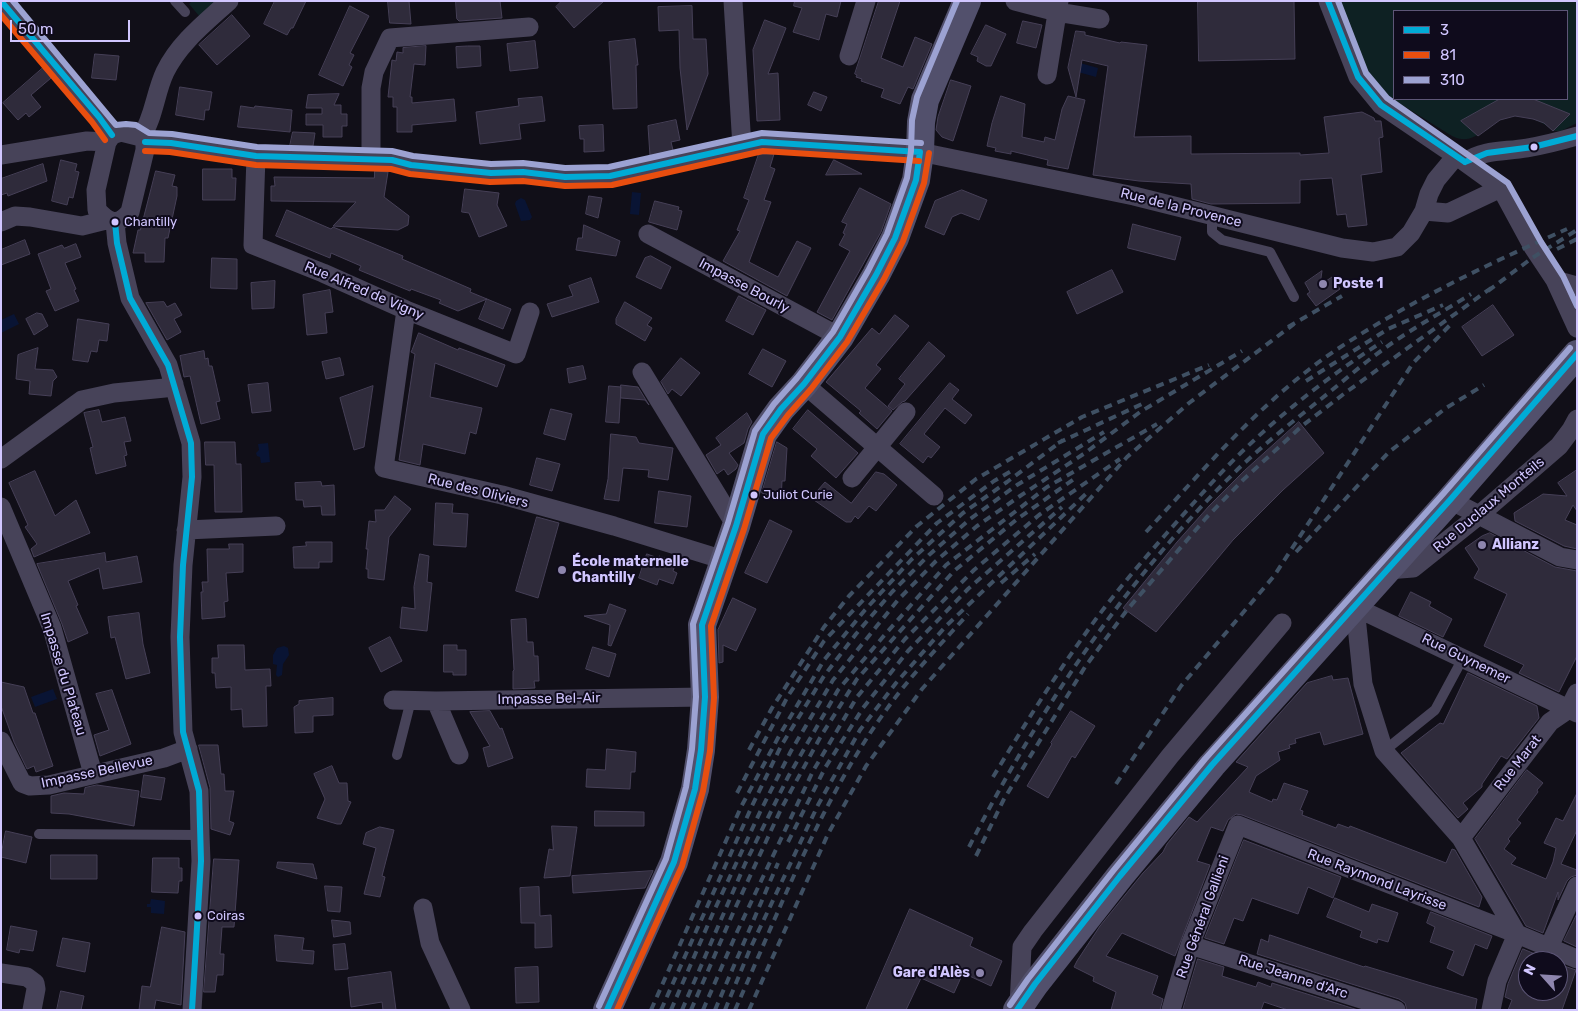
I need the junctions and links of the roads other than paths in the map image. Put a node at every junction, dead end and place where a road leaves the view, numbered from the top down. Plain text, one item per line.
1 (1, 1) edge
2 (176, 1) edge
3 (229, 1) edge
4 (733, 1) edge
5 (866, 1) edge
6 (967, 1) edge
7 (1016, 1) edge
8 (1328, 1) edge
9 (1058, 7) edge
10 (185, 12) dead end
11 (1100, 19) dead end
12 (529, 27) dead end
13 (849, 56) dead end
14 (1047, 75) dead end
15 (1577, 136) edge
16 (110, 138) junction
17 (143, 140) junction
18 (742, 147) junction
19 (920, 152) junction
20 (1, 155) edge
21 (256, 156) junction
22 (372, 159) junction
23 (1461, 159) junction
24 (1501, 188) junction
25 (1424, 211) junction
26 (1212, 215) junction
27 (111, 221) junction
28 (1, 222) edge
29 (648, 234) dead end
30 (1555, 280) junction
31 (1577, 286) edge
32 (1294, 297) dead end
33 (406, 310) junction
34 (530, 312) dead end
35 (1577, 328) edge
36 (840, 337) junction
37 (1577, 354) edge
38 (642, 372) dead end
39 (174, 384) junction
40 (804, 384) junction
41 (906, 412) dead end
42 (1577, 419) edge
43 (878, 448) junction
44 (1, 459) edge
45 (852, 478) dead end
46 (934, 496) dead end
47 (1450, 500) junction
48 (3, 516) edge
49 (1478, 516) junction
50 (276, 526) dead end
51 (736, 526) junction
52 (186, 530) junction
53 (724, 560) junction
54 (1577, 560) edge
55 (1387, 570) junction
56 (1355, 607) junction
57 (1282, 623) dead end
58 (1463, 658) junction
59 (705, 697) junction
60 (402, 700) joint
61 (436, 701) junction
62 (1574, 705) edge
63 (1, 741) edge
64 (188, 749) junction
65 (1384, 751) junction
66 (459, 755) dead end
67 (397, 756) dead end
68 (93, 774) junction
69 (1238, 825) joint
70 (40, 834) dead end
71 (200, 835) junction
72 (1461, 838) junction
73 (1577, 886) edge
74 (423, 908) dead end
75 (1517, 934) junction
76 (1190, 945) junction
77 (1549, 947) junction
78 (1577, 959) edge
79 (1, 972) edge
80 (1018, 1008) edge
81 (32, 1010) edge
82 (192, 1010) edge
83 (461, 1010) edge
84 (608, 1010) edge
85 (1171, 1010) edge
86 (1396, 1010) edge
87 (1491, 1010) edge

1 - 16 street
2 - 10 lane
3 - 17 street
4 - 18 street
5 - 13 street
6 - 19 street
7 - 9 street
8 - 23 street
9 - 11 street
9 - 14 street
12 - 22 street
15 - 23 street
16 - 17 street, Rue de la Provence
16 - 20 street, Rue de la Provence
16 - 27 street
17 - 21 street, Rue de la Provence
17 - 27 street
18 - 19 street, Rue de la Provence
18 - 22 street, Rue de la Provence
19 - 26 street, Rue de la Provence
19 - 36 street
21 - 22 street, Rue de la Provence
21 - 33 street, Rue Alfred de Vigny
23 - 24 street
23 - 25 street, Rue de la Provence
24 - 25 street
24 - 30 street
25 - 26 street, Rue de la Provence
26 - 32 lane
27 - 28 street
27 - 39 street
29 - 36 street, Impasse Bourly
30 - 31 street
30 - 35 street
33 - 34 street, Rue Alfred de Vigny
33 - 53 street, Rue des Oliviers
36 - 40 street
37 - 47 street
38 - 51 street
39 - 44 street
39 - 52 street
40 - 43 street
40 - 51 street
41 - 43 street
42 - 49 street, Rue Duclaux Monteils
43 - 45 street
43 - 46 street
47 - 49 street
47 - 55 street
48 - 68 street, Impasse du Plateau
49 - 54 street
49 - 55 street, Rue Duclaux Monteils
50 - 52 street
51 - 53 street
52 - 64 street
53 - 59 street
55 - 56 street
56 - 58 street, Rue Guynemer
56 - 65 street
56 - 80 street
57 - 80 street
58 - 62 street, Rue Guynemer
58 - 65 lane
59 - 61 street, Impasse Bel-Air
59 - 84 street
60 - 61 street, Impasse Bel-Air
60 - 67 lane
61 - 66 street
62 - 72 street, Rue Marat
63 - 68 street, Impasse Bellevue
64 - 68 street, Impasse Bellevue
64 - 71 street
65 - 72 street
69 - 75 street, Rue Raymond Layrisse
69 - 76 street, Rue Général Gallieni
70 - 71 lane
71 - 82 street
72 - 75 street
73 - 77 street
74 - 83 street
75 - 77 street, Rue Raymond Layrisse
75 - 87 street
76 - 85 street, Rue Général Gallieni
76 - 86 street, Rue Jeanne d'Arc
77 - 78 street, Rue Raymond Layrisse
79 - 81 street

